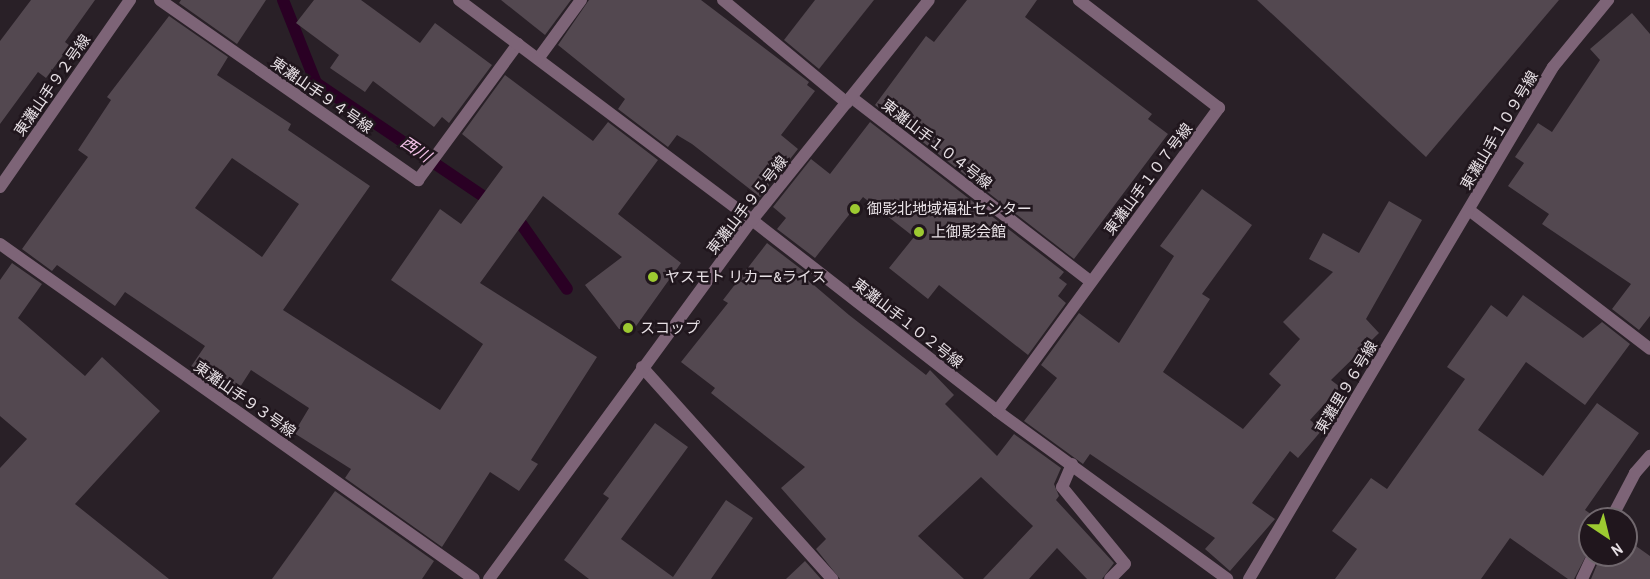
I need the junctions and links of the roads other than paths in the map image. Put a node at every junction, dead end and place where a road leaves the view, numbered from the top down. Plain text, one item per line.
1 (130, 0) edge
2 (160, 0) edge
3 (459, 0) edge
4 (581, 0) edge
5 (723, 0) edge
6 (929, 0) edge
7 (1079, 0) edge
8 (1608, 0) edge
9 (518, 44) junction
10 (538, 59) junction
11 (849, 100) junction
12 (0, 187) edge
13 (1469, 210) junction
14 (752, 220) junction
15 (0, 244) edge
16 (1090, 281) junction
17 (1650, 349) edge
18 (642, 366) junction
19 (997, 411) junction
20 (1650, 456) edge
21 (1072, 464) junction
22 (1617, 507) edge
23 (474, 579) edge
24 (489, 579) edge
25 (832, 579) edge
26 (1110, 579) edge
27 (1227, 579) edge
28 (1249, 579) edge

1 - 12 street, 東灘山手９２号線
2 - 9 street, 東灘山手９４号線
3 - 9 street, 東灘山手１０２号線
4 - 10 street
5 - 11 street, 東灘山手１０４号線
6 - 11 street, 東灘山手９５号線
7 - 16 street, 東灘山手１０７号線
8 - 13 street, 東灘山手１０９号線
9 - 10 street, 東灘山手１０２号線
10 - 14 street, 東灘山手１０２号線
11 - 14 street, 東灘山手９５号線
11 - 16 street, 東灘山手１０４号線
13 - 17 street, 東灘山手１０９号線
13 - 28 street, 東灘里９６号線
14 - 18 street, 東灘山手９５号線
14 - 19 street, 東灘山手１０２号線
15 - 23 street, 東灘山手９３号線
16 - 19 street, 東灘山手１０７号線
18 - 24 street, 東灘山手９５号線
18 - 25 street
19 - 21 street, 東灘山手１０２号線
20 - 22 street
21 - 26 street
21 - 27 street, 東灘山手１０２号線

